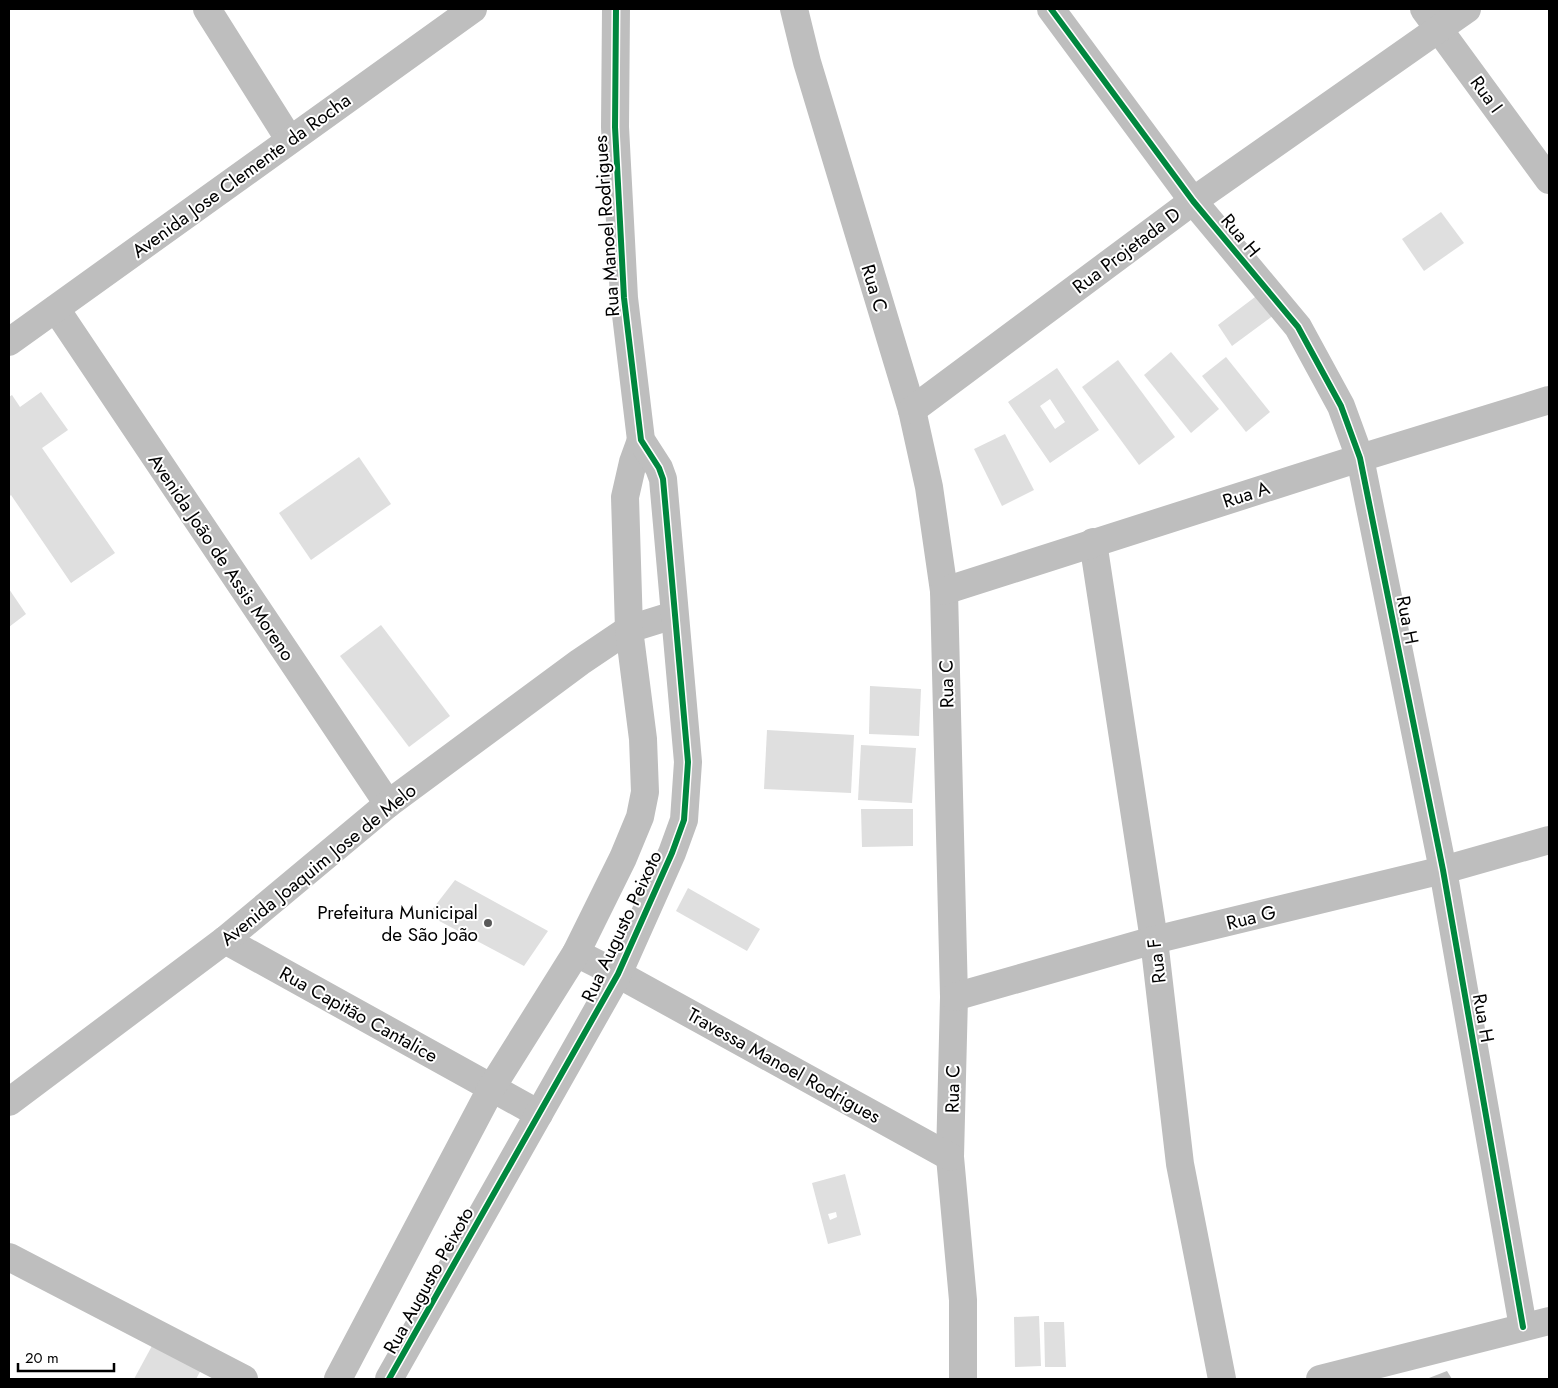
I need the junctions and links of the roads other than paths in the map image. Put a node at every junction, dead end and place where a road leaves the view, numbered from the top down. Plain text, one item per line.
1 (208, 9) edge
2 (473, 9) edge
3 (616, 9) edge
4 (794, 9) edge
5 (1051, 9) edge
6 (1467, 9) edge
7 (446, 18) edge
8 (1432, 19) edge
9 (289, 139) junction
10 (1549, 180) edge
11 (1193, 200) junction
12 (56, 309) junction
13 (9, 342) edge
14 (1549, 400) edge
15 (912, 410) junction
16 (641, 440) junction
17 (1360, 458) junction
18 (1094, 542) junction
19 (944, 592) junction
20 (674, 615) junction
21 (629, 629) junction
22 (388, 804) junction
23 (1549, 840) edge
24 (1443, 870) junction
25 (225, 940) junction
26 (1154, 940) junction
27 (576, 953) junction
28 (618, 974) junction
29 (954, 997) junction
30 (492, 1087) junction
31 (9, 1102) edge
32 (539, 1114) junction
33 (950, 1157) junction
34 (9, 1256) edge
35 (1536, 1324) edge
36 (244, 1379) edge
37 (338, 1379) edge
38 (390, 1379) edge
39 (963, 1379) edge
40 (1222, 1379) edge
41 (1320, 1379) edge

1 - 9 street
2 - 7 street, Avenida Jose Clemente da Rocha
3 - 16 street, Rua Manoel Rodrigues
4 - 15 street, Rua C
5 - 11 street, Rua H
6 - 8 street, Rua Projetada D
7 - 9 street, Avenida Jose Clemente da Rocha
8 - 10 street, Rua I
8 - 11 street, Rua Projetada D
9 - 12 street, Avenida Jose Clemente da Rocha
11 - 15 street, Rua Projetada D
11 - 17 street, Rua H
12 - 13 street, Avenida Jose Clemente da Rocha
12 - 22 street, Avenida João de Assis Moreno
14 - 17 street, Rua A
15 - 19 street, Rua C
16 - 20 street, Rua Augusto Peixoto
16 - 21 street, Rua Augusto Peixoto
17 - 18 street, Rua A
17 - 24 street, Rua H
18 - 19 street, Rua A
18 - 26 street, Rua F
19 - 29 street, Rua C
20 - 21 street, Avenida Joaquim Jose de Melo
20 - 28 street, Rua Augusto Peixoto
21 - 22 street, Avenida Joaquim Jose de Melo
21 - 27 street, Rua Augusto Peixoto
22 - 25 street, Avenida Joaquim Jose de Melo
23 - 24 street, Rua G
24 - 26 street, Rua G
24 - 35 street, Rua H
25 - 30 street, Rua Capitão Cantalice
25 - 31 street, Avenida Joaquim Jose de Melo
26 - 29 street, Rua G
26 - 40 street, Rua F
27 - 28 street, Travessa Manoel Rodrigues
27 - 30 street, Rua Augusto Peixoto
28 - 32 street, Rua Augusto Peixoto
28 - 33 street, Travessa Manoel Rodrigues
29 - 33 street, Rua C
30 - 32 street, Rua Capitão Cantalice
30 - 37 street, Rua Augusto Peixoto
32 - 38 street, Rua Augusto Peixoto
33 - 39 street, Rua C
34 - 36 street
35 - 41 street

